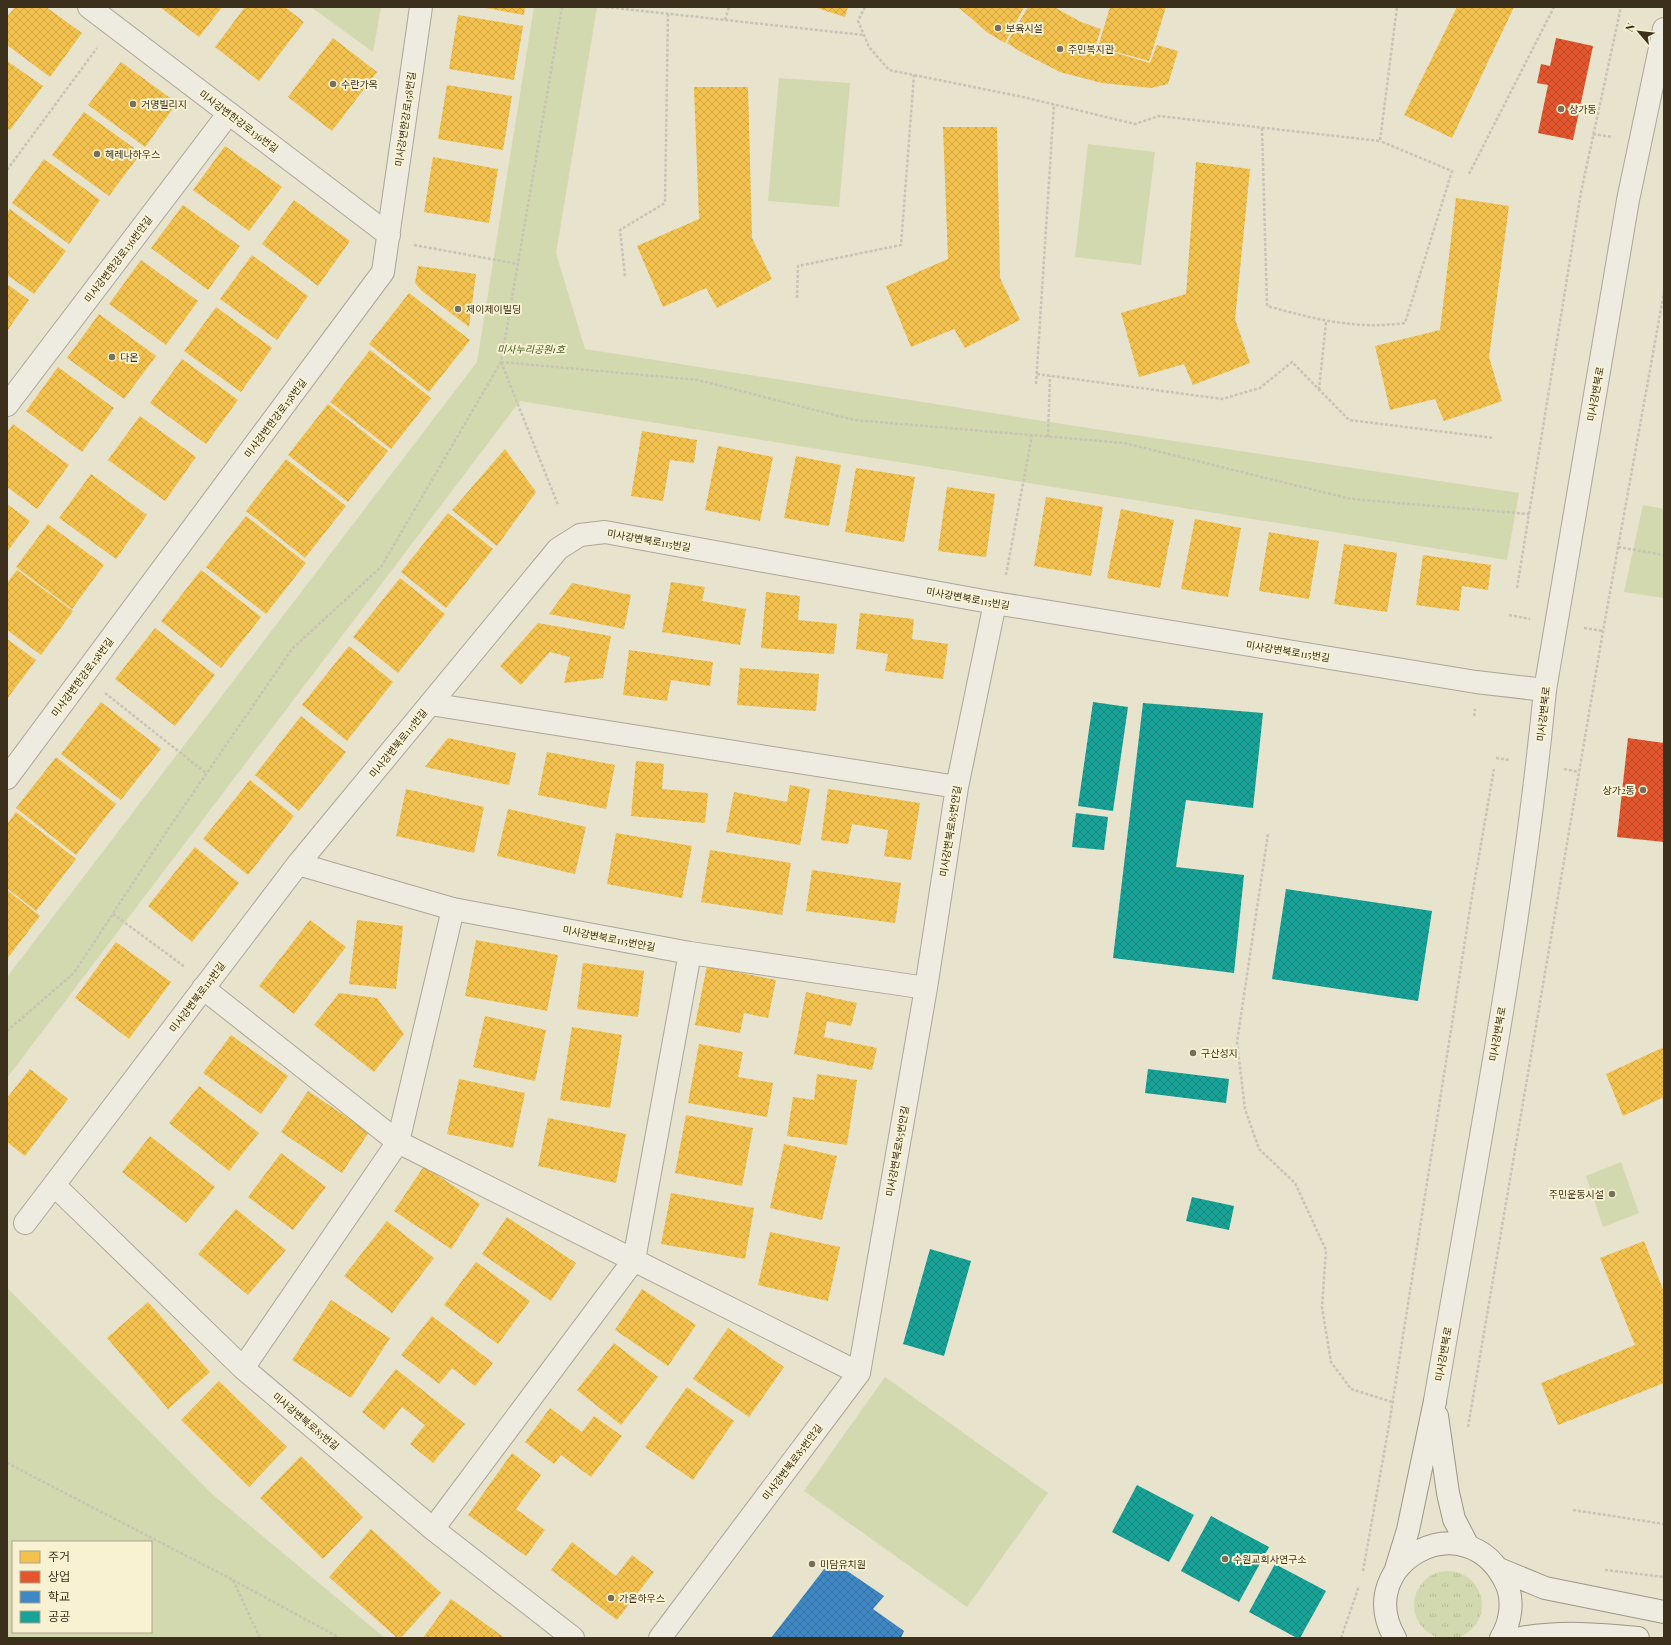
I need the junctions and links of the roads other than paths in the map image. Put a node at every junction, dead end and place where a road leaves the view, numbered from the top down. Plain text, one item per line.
1 (89, 7) edge
2 (421, 7) edge
3 (1664, 29) edge
4 (228, 113) junction
5 (399, 239) junction
6 (7, 405) edge
7 (994, 603) junction
8 (1545, 690) junction
9 (430, 704) junction
10 (7, 778) edge
11 (957, 787) junction
12 (298, 864) junction
13 (453, 909) junction
14 (690, 953) junction
15 (203, 988) junction
16 (926, 988) junction
17 (398, 1142) junction
18 (54, 1185) junction
19 (25, 1223) dead end
20 (634, 1260) junction
21 (243, 1368) junction
22 (859, 1373) junction
23 (1435, 1401) junction
24 (433, 1529) junction
25 (1468, 1546) junction
26 (1396, 1569) junction
27 (1499, 1569) junction
28 (1664, 1612) edge
29 (1389, 1635) edge
30 (573, 1638) edge
31 (660, 1638) edge
32 (1501, 1638) edge
33 (1521, 1638) edge
34 (1638, 1638) edge

1 - 4 street, 미사강변한강로136번길
2 - 5 street, 미사강변한강로158번길
3 - 8 street, 미사강변북로
4 - 5 street, 미사강변한강로136번길
4 - 6 street, 미사강변한강로136번안길
5 - 10 street, 미사강변한강로158번길
7 - 8 street, 미사강변북로115번길
7 - 9 street, 미사강변북로115번길
7 - 11 street, 미사강변북로85번안길
8 - 23 street, 미사강변북로
9 - 11 street
9 - 12 street, 미사강변북로115번길
11 - 16 street, 미사강변북로85번안길
12 - 13 street, 미사강변북로115번안길
12 - 15 street, 미사강변북로115번길
13 - 14 street, 미사강변북로115번안길
13 - 17 street
14 - 16 street, 미사강변북로115번안길
14 - 20 street
15 - 17 street
15 - 18 street, 미사강변북로115번길
16 - 22 street, 미사강변북로85번안길
17 - 20 street
17 - 21 street
18 - 19 street, 미사강변북로115번길
18 - 21 street, 미사강변북로85번길
20 - 22 street
20 - 24 street
21 - 24 street, 미사강변북로85번길
22 - 31 street, 미사강변북로85번안길
23 - 25 street
23 - 26 street, 미사강변북로
24 - 30 street, 미사강변북로85번길
25 - 26 street
25 - 27 street
26 - 29 street
27 - 28 street
27 - 32 street
33 - 34 street

